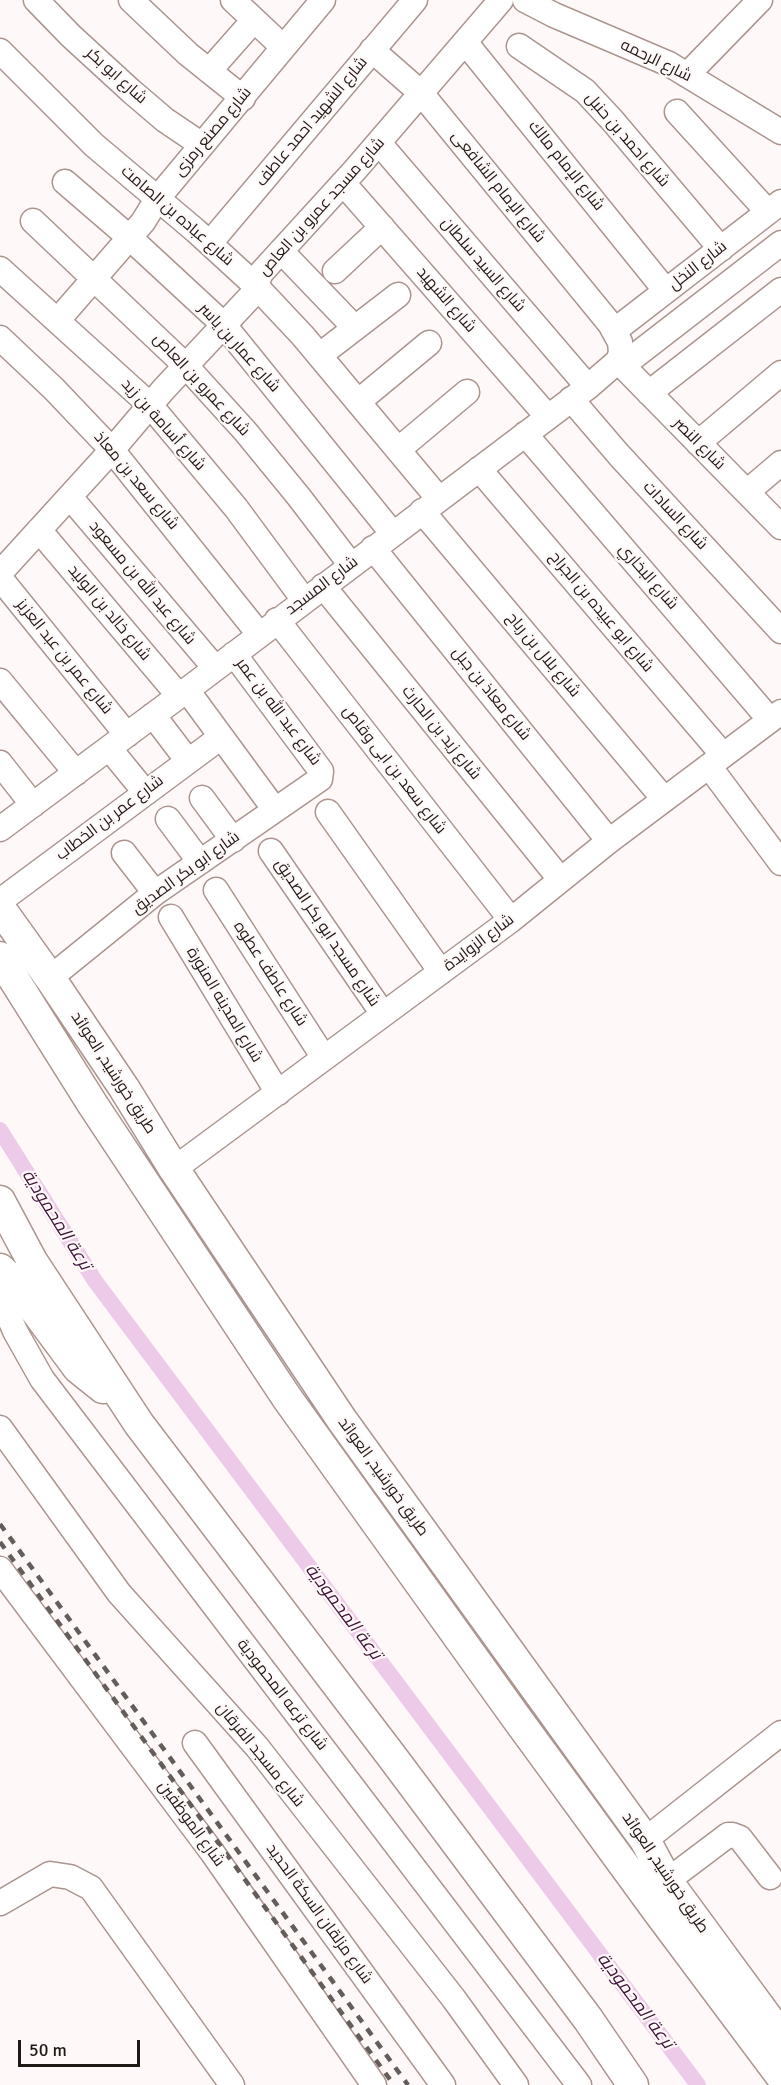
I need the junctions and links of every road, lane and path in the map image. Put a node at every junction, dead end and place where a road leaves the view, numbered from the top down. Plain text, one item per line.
1 (36, 0) edge
2 (131, 0) edge
3 (233, 0) edge
4 (323, 0) edge
5 (415, 0) edge
6 (501, 0) edge
7 (525, 0) edge
8 (760, 0) edge
9 (254, 20) junction
10 (465, 42) junction
11 (519, 46) dead end
12 (283, 47) junction
13 (372, 50) junction
14 (0, 51) edge
15 (209, 71) junction
16 (687, 75) junction
17 (421, 93) junction
18 (243, 98) junction
19 (677, 112) dead end
20 (781, 132) edge
21 (379, 143) junction
22 (202, 145) junction
23 (65, 182) dead end
24 (343, 183) junction
25 (157, 199) junction
26 (775, 207) edge
27 (33, 221) dead end
28 (382, 227) junction
29 (130, 238) junction
30 (210, 243) junction
31 (781, 243) edge
32 (721, 249) junction
33 (281, 251) junction
34 (0, 269) edge
35 (335, 271) dead end
36 (95, 278) junction
37 (256, 286) junction
38 (781, 290) edge
39 (666, 291) junction
40 (398, 295) dead end
41 (58, 320) junction
42 (224, 326) junction
43 (355, 328) junction
44 (614, 331) junction
45 (0, 339) edge
46 (429, 343) dead end
47 (320, 355) junction
48 (620, 364) junction
49 (186, 366) junction
50 (781, 373) edge
51 (466, 392) dead end
52 (579, 393) junction
53 (649, 393) junction
54 (359, 401) junction
55 (150, 405) junction
56 (548, 417) junction
57 (525, 434) junction
58 (698, 443) junction
59 (399, 449) junction
60 (112, 450) junction
61 (781, 463) edge
62 (479, 469) junction
63 (747, 492) junction
64 (70, 497) junction
65 (431, 505) junction
66 (781, 527) edge
67 (39, 530) junction
68 (393, 534) junction
69 (373, 548) junction
70 (351, 565) junction
71 (0, 573) edge
72 (0, 578) edge
73 (314, 593) junction
74 (268, 627) junction
75 (781, 631) edge
76 (234, 654) junction
77 (215, 669) junction
78 (0, 681) edge
79 (183, 693) junction
80 (153, 715) junction
81 (778, 715) edge
82 (221, 737) junction
83 (118, 742) junction
84 (716, 760) junction
85 (188, 761) junction
86 (0, 763) edge
87 (321, 771) joint
88 (76, 773) junction
89 (145, 792) junction
90 (202, 798) dead end
91 (664, 799) junction
92 (33, 805) junction
93 (275, 810) junction
94 (328, 812) dead end
95 (168, 819) dead end
96 (0, 829) edge
97 (233, 840) junction
98 (609, 841) junction
99 (271, 851) dead end
100 (124, 853) dead end
101 (200, 862) junction
102 (781, 863) edge
103 (560, 879) junction
104 (216, 890) dead end
105 (155, 893) junction
106 (0, 901) edge
107 (0, 908) edge
108 (171, 917) dead end
109 (511, 920) junction
110 (0, 957) edge
111 (441, 972) junction
112 (50, 978) junction
113 (383, 1014) junction
114 (82, 1026) junction
115 (324, 1059) junction
116 (278, 1093) junction
117 (174, 1169) junction
118 (0, 1201) edge
119 (0, 1269) edge
120 (2, 1305) edge
121 (121, 1398) junction
122 (0, 1428) edge
123 (0, 1569) edge
124 (781, 1733) edge
125 (195, 1743) dead end
126 (645, 1840) junction
127 (770, 1877) dead end
128 (667, 1881) junction
129 (0, 1904) edge
130 (781, 2036) edge
131 (781, 2076) edge
132 (232, 2085) edge
133 (374, 2085) edge
134 (443, 2085) edge
135 (516, 2085) edge
136 (579, 2085) edge
137 (633, 2085) edge

1 - 22 street, شارع ابو بكر
2 - 15 street
3 - 9 street
4 - 12 street, شارع مصنع رمزى
5 - 13 street, شارع الشهيد احمد عاطف
6 - 10 street, شارع مسجد عمرو بن العاص
7 - 16 street, شارع الرحمه
8 - 16 street
9 - 12 street
9 - 15 street
10 - 17 street, شارع مسجد عمرو بن العاص
10 - 39 street, شارع الإمام مالك
11 - 32 street, شارع احمد بن حنبل
12 - 18 street, شارع مصنع رمزى
13 - 17 street, شارع الإمام الشافعى
13 - 30 street, شارع الشهيد احمد عاطف
14 - 25 street, شارع عباده بن الصامت
15 - 18 street
16 - 20 street, شارع الرحمه
17 - 21 street, شارع مسجد عمرو بن العاص
17 - 44 street, شارع الإمام الشافعى
18 - 22 street, شارع مصنع رمزى
19 - 26 street
21 - 24 street, شارع مسجد عمرو بن العاص
21 - 52 street, شارع السيد سلطان
22 - 25 street, شارع مصنع رمزى
23 - 29 street, شارع عمار بن ياسر
24 - 28 street, شارع الشهيد
24 - 33 street, شارع مسجد عمرو بن العاص
25 - 29 street, شارع مصنع رمزى
25 - 30 street, شارع عباده بن الصامت
26 - 32 street, شارع النخل
27 - 36 street, شارع عمرو بن العاص
28 - 35 street
28 - 56 street, شارع الشهيد
29 - 36 street, شارع مصنع رمزى
29 - 42 street, شارع عمار بن ياسر
30 - 37 street, شارع عباده بن الصامت
31 - 48 street, شارع المسجد
32 - 39 street, شارع النخل
33 - 37 street, شارع مسجد عمرو بن العاص
33 - 43 street
34 - 41 street, شارع أسامة بن زيد
36 - 41 street, شارع مصنع رمزى
36 - 49 street, شارع عمرو بن العاص
37 - 42 street, شارع مسجد عمرو بن العاص
37 - 47 street, شارع عباده بن الصامت
38 - 53 street
39 - 44 street, شارع النخل
40 - 43 street
41 - 55 street, شارع أسامة بن زيد
42 - 49 street, شارع مسجد عمرو بن العاص
42 - 68 street, شارع عمار بن ياسر
43 - 47 street
44 - 48 street
45 - 60 street, شارع سعد بن معاذ
46 - 54 street
47 - 54 street, شارع عباده بن الصامت
48 - 52 street, شارع المسجد
48 - 53 street, شارع النصر
49 - 55 street, شارع مسجد عمرو بن العاص
49 - 70 street, شارع عمرو بن العاص
50 - 58 street
51 - 59 street
52 - 56 street, شارع المسجد
52 - 75 street, شارع السادات
53 - 58 street, شارع النصر
54 - 59 street, شارع عباده بن الصامت
55 - 60 street, شارع مسجد عمرو بن العاص
55 - 73 street, شارع أسامة بن زيد
56 - 57 street, شارع المسجد
57 - 62 street, شارع المسجد
57 - 81 street, شارع البخاري
58 - 63 street, شارع النصر
59 - 65 street, شارع عباده بن الصامت
60 - 64 street, شارع مسجد عمرو بن العاص
60 - 74 street, شارع سعد بن معاذ
61 - 63 street
62 - 65 street, شارع المسجد
62 - 84 street, شارع ابو عبيده بن الجراح
63 - 66 street, شارع النصر
64 - 67 street, شارع مسجد عمرو بن العاص
64 - 77 street, شارع عبد الله بن مسعود
65 - 68 street, شارع المسجد
65 - 91 street, شارع بلال بن رباح
67 - 71 street, شارع مسجد عمرو بن العاص
67 - 79 street, شارع خالد بن الوليد
68 - 69 street, شارع المسجد
69 - 70 street, شارع المسجد
69 - 98 street, شارع معاذ بن جبل
70 - 73 street, شارع المسجد
72 - 83 street, شارع عمر بن عبد العزيز
73 - 74 street, شارع المسجد
73 - 103 street, شارع زيد بن الحارث
74 - 76 street, شارع المسجد
74 - 109 street, شارع سعد بن ابى وقاص
76 - 77 street, شارع المسجد
76 - 87 street, شارع عبد الله بن عمر
77 - 79 street, شارع المسجد
78 - 88 street
79 - 80 street, شارع المسجد
79 - 82 street, شارع خالد بن الوليد
80 - 83 street, شارع المسجد
80 - 85 street
81 - 84 street, شارع الزوايدة
82 - 85 street, شارع عمر بن الخطاب
82 - 93 street, شارع خالد بن الوليد
83 - 88 street, شارع المسجد
83 - 89 street, شارع عمر بن عبد العزيز
84 - 91 street, شارع الزوايدة
84 - 102 street, شارع ابو عبيده بن الجراح
85 - 89 street, شارع عمر بن الخطاب
86 - 92 street
87 - 93 street, شارع ابو بكر الصديق
88 - 92 street, شارع المسجد
89 - 106 street, شارع عمر بن الخطاب
90 - 97 street
91 - 98 street, شارع الزوايدة
92 - 96 street, شارع المسجد
93 - 97 street, شارع ابو بكر الصديق
94 - 111 street
95 - 101 street
97 - 101 street, شارع ابو بكر الصديق
98 - 103 street, شارع الزوايدة
99 - 113 street, شارع مسجد ابو بكر الصديق
100 - 105 street
101 - 105 street, شارع ابو بكر الصديق
103 - 109 street, شارع الزوايدة
104 - 115 street, شارع عاطف عطوه
105 - 112 street, شارع ابو بكر الصديق
107 - 112 main road, طريق خورشيد, العوائد
108 - 116 street, شارع المدينه المنورة
109 - 111 street, شارع الزوايدة
110 - 114 main road
110 - 131 main road, طريق خورشيد, العوائد
111 - 113 street, شارع الزوايدة
112 - 114 main road, طريق خورشيد, العوائد
113 - 115 street, شارع الزوايدة
114 - 117 main road, طريق خورشيد, العوائد
115 - 116 street, شارع الزوايدة
116 - 117 street, شارع الزوايدة
117 - 126 main road, طريق خورشيد, العوائد
118 - 121 main road
119 - 121 main road
120 - 136 street, شارع ترعه المحمودية
121 - 137 main road
122 - 135 street, شارع مسجد الفرقان
123 - 133 street, شارع الموظفين
124 - 126 street
125 - 134 street, شارع مزلقان السكة الحديد
126 - 128 main road, طريق خورشيد, العوائد
127 - 128 street
128 - 130 main road, طريق خورشيد, العوائد
129 - 132 street

